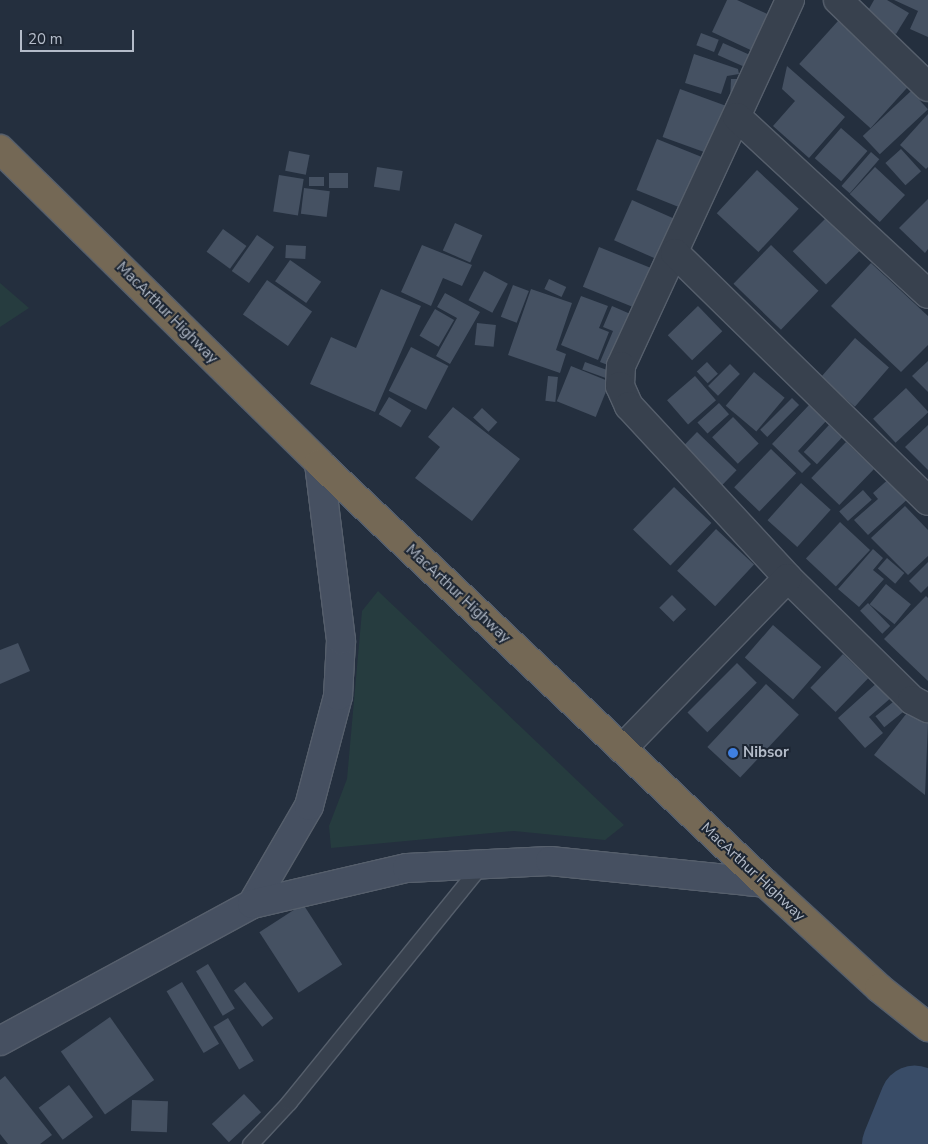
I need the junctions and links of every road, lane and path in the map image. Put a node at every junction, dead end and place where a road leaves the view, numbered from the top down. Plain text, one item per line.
1 (790, 0) edge
2 (838, 0) edge
3 (927, 84) edge
4 (736, 117) junction
5 (0, 149) edge
6 (675, 253) junction
7 (928, 294) edge
8 (319, 463) junction
9 (928, 501) edge
10 (788, 578) junction
11 (928, 708) edge
12 (622, 749) junction
13 (481, 865) junction
14 (765, 883) junction
15 (252, 904) junction
16 (928, 1027) edge
17 (0, 1041) edge
18 (250, 1144) edge

1 - 4 street
2 - 3 street
4 - 6 street
4 - 7 street
5 - 8 highway, MacArthur Highway
6 - 9 street
6 - 10 street
8 - 12 highway, MacArthur Highway
8 - 15 main road
10 - 11 street
10 - 12 street
12 - 14 highway, MacArthur Highway
13 - 14 main road
13 - 15 main road
13 - 18 lane
14 - 16 highway, MacArthur Highway
15 - 17 main road

